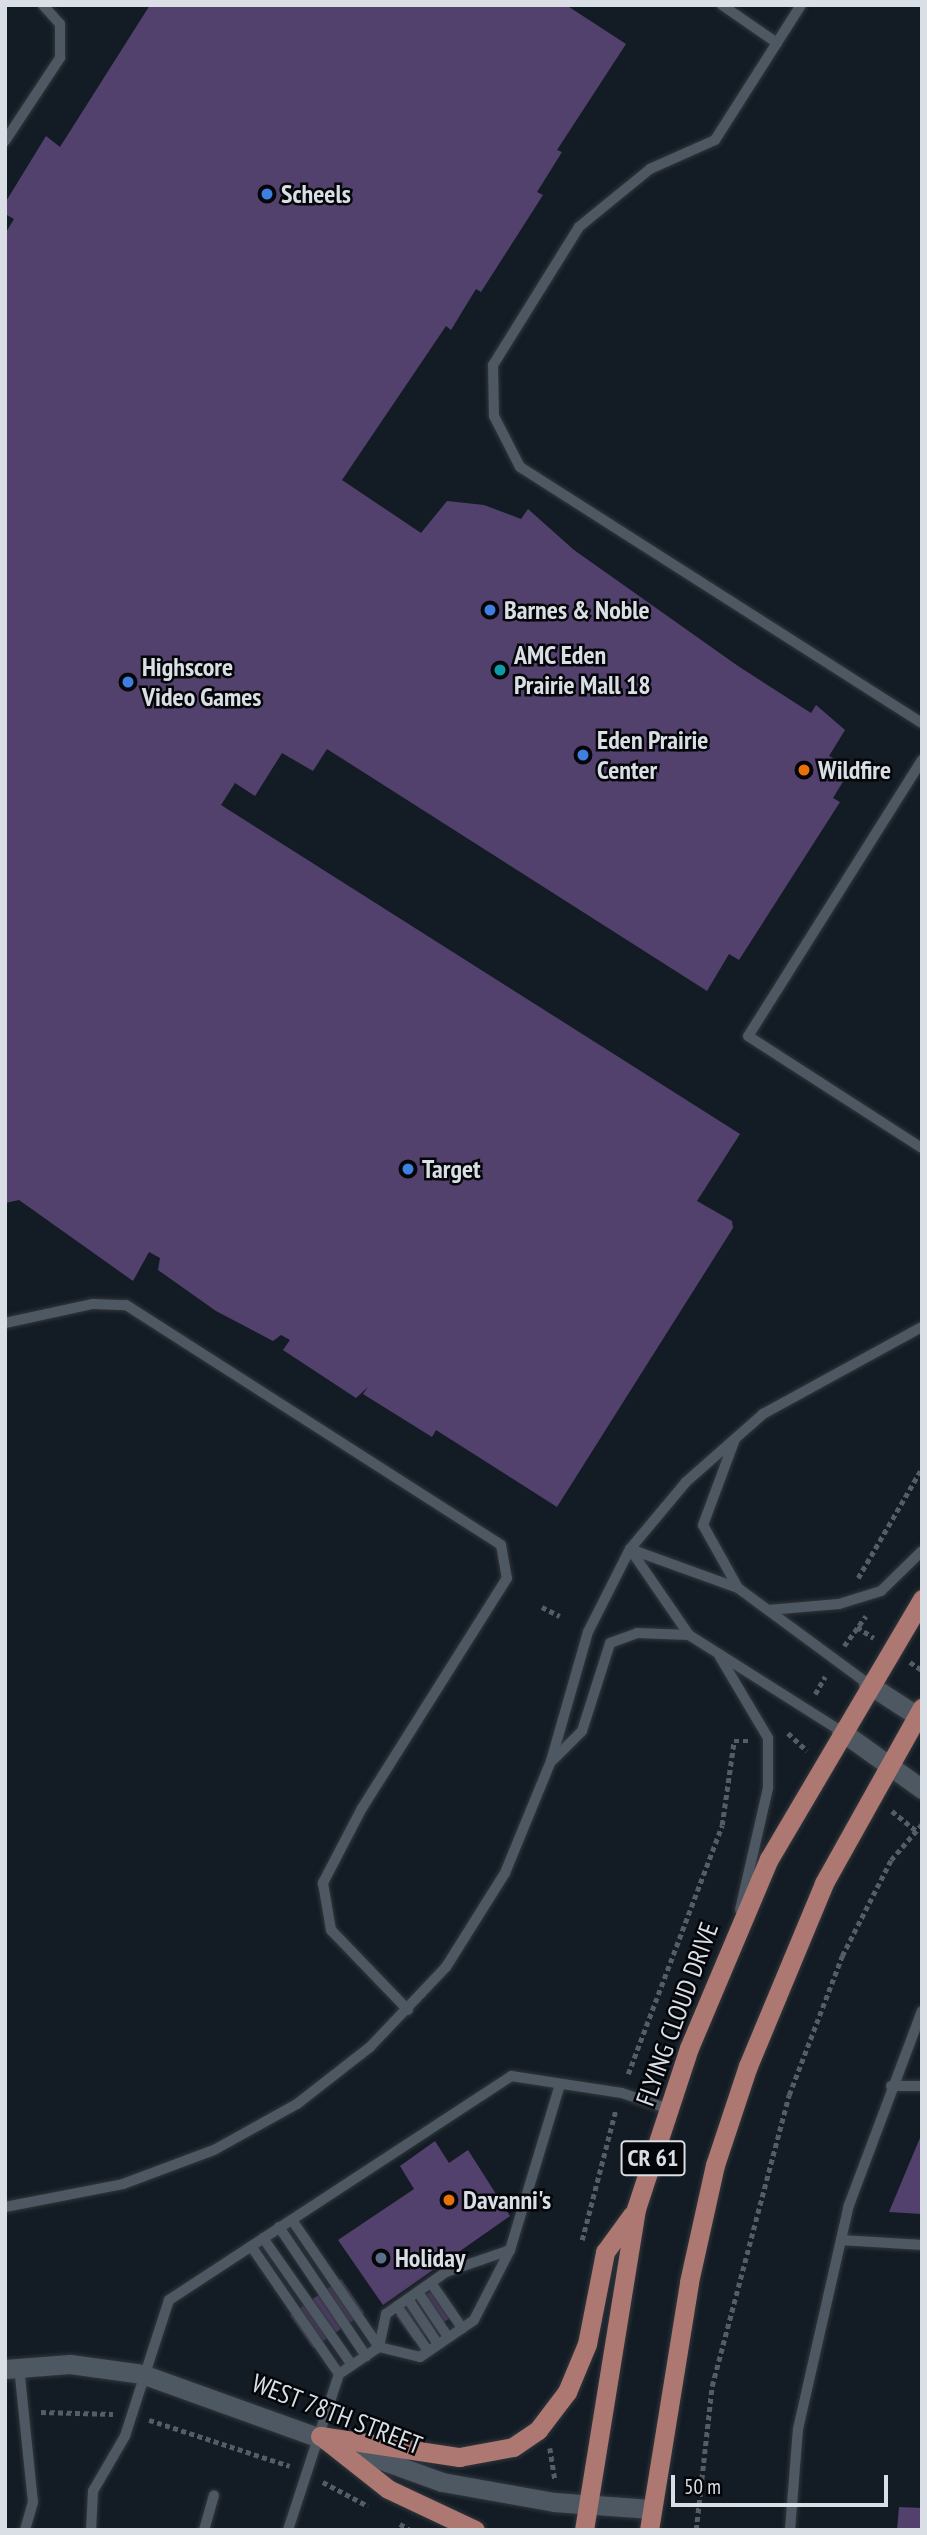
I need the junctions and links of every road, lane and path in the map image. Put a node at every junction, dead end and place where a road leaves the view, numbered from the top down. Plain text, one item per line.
1 (43, 5) edge
2 (722, 5) edge
3 (801, 5) edge
4 (777, 43) junction
5 (5, 141) edge
6 (922, 723) edge
7 (922, 760) edge
8 (922, 1148) edge
9 (5, 1323) edge
10 (922, 1328) edge
11 (735, 1438) junction
12 (630, 1549) junction
13 (922, 1551) edge
14 (738, 1588) junction
15 (922, 1599) edge
16 (542, 1607) dead end
17 (768, 1610) junction
18 (560, 1616) dead end
19 (690, 1635) junction
20 (720, 1657) junction
21 (868, 1684) junction
22 (920, 1714) edge
23 (841, 1731) junction
24 (551, 1762) junction
25 (886, 1764) junction
26 (922, 1789) edge
27 (922, 1824) edge
28 (736, 1929) junction
29 (408, 2010) junction
30 (922, 2011) edge
31 (560, 2084) junction
32 (891, 2086) junction
33 (922, 2086) edge
34 (669, 2109) junction
35 (5, 2207) edge
36 (636, 2209) junction
37 (292, 2220) junction
38 (279, 2227) junction
39 (263, 2238) junction
40 (841, 2241) junction
41 (922, 2245) edge
42 (251, 2246) junction
43 (510, 2250) junction
44 (431, 2283) junction
45 (418, 2292) junction
46 (408, 2299) junction
47 (397, 2306) junction
48 (462, 2328) junction
49 (443, 2340) junction
50 (379, 2347) junction
51 (428, 2351) junction
52 (366, 2356) junction
53 (352, 2365) junction
54 (12, 2368) edge
55 (142, 2374) junction
56 (340, 2374) junction
57 (25, 2413) junction
58 (131, 2416) junction
59 (320, 2436) junction
60 (308, 2474) junction
61 (214, 2495) dead end
62 (587, 2504) junction
63 (651, 2509) junction
64 (378, 2512) dead end
65 (388, 2518) dead end
66 (25, 2530) edge
67 (91, 2530) edge
68 (204, 2530) edge
69 (288, 2530) edge
70 (410, 2530) edge
71 (475, 2530) edge
72 (584, 2530) edge
73 (649, 2530) edge
74 (696, 2530) edge
75 (790, 2530) edge

1 - 5 lane
2 - 4 lane
3 - 4 lane
4 - 6 lane
7 - 8 lane
9 - 29 lane
10 - 11 lane
11 - 12 lane
11 - 14 lane
12 - 14 lane
12 - 19 lane
12 - 24 lane
13 - 17 lane
14 - 17 lane
15 - 21 main road, FLYING CLOUD DRIVE / CR 61
16 - 18 path
17 - 21 lane
19 - 20 lane
19 - 24 lane
20 - 23 lane
20 - 28 lane
21 - 22 street
21 - 23 main road, FLYING CLOUD DRIVE / CR 61
22 - 25 main road, CR 61
23 - 25 street
23 - 28 main road, FLYING CLOUD DRIVE / CR 61
24 - 29 lane
25 - 26 street
25 - 63 main road, CR 61
27 - 74 path
28 - 34 main road, FLYING CLOUD DRIVE / CR 61
29 - 35 lane
30 - 32 lane
31 - 34 lane
31 - 37 lane
31 - 43 lane
32 - 33 lane
32 - 40 lane
34 - 36 main road, FLYING CLOUD DRIVE / CR 61
36 - 59 main road
36 - 62 main road, FLYING CLOUD DRIVE / CR 61
37 - 38 lane
37 - 50 lane
38 - 39 lane
38 - 52 lane
39 - 42 lane
39 - 53 lane
40 - 41 lane
40 - 75 lane
42 - 55 lane
42 - 56 lane
43 - 44 lane
43 - 48 lane
44 - 45 lane
44 - 48 lane
45 - 46 lane
45 - 49 lane
46 - 47 lane
46 - 49 lane
47 - 50 lane
47 - 51 lane
48 - 49 lane
49 - 51 lane
50 - 51 lane
50 - 52 lane
52 - 53 lane
53 - 56 lane
54 - 55 street, WEST 78TH STREET
54 - 57 lane
55 - 58 lane
55 - 59 street, WEST 78TH STREET
56 - 59 lane
57 - 58 path
57 - 66 lane
58 - 60 path
58 - 67 lane
59 - 60 lane
59 - 62 street, WEST 78TH STREET
59 - 71 main road
60 - 64 path
60 - 69 lane
61 - 68 lane
62 - 63 street, WEST 78TH STREET
62 - 72 main road, FLYING CLOUD DRIVE / CR 61
63 - 73 main road, CR 61
65 - 70 path

